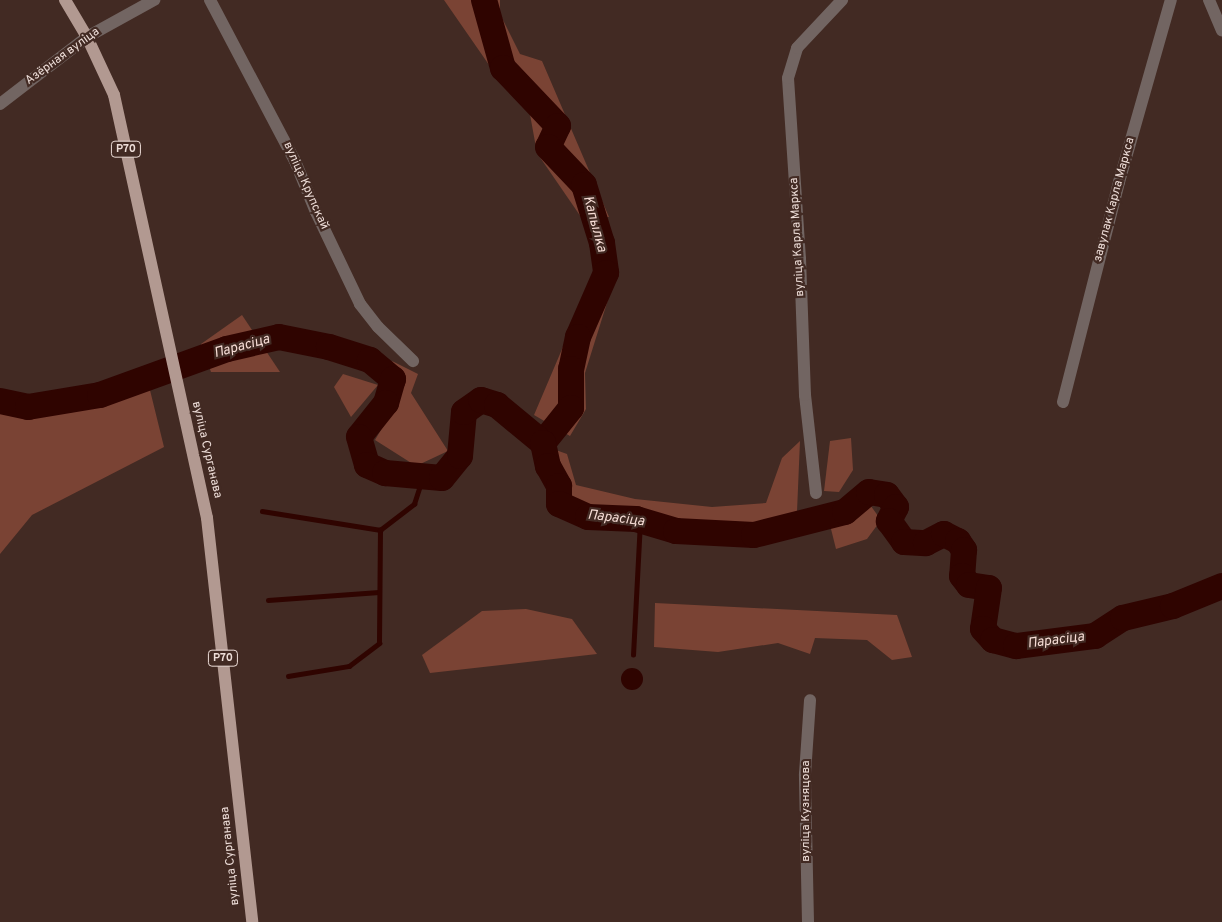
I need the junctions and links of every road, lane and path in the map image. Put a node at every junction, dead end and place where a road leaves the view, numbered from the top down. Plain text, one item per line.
1 (65, 0) edge
2 (154, 0) edge
3 (210, 0) edge
4 (842, 0) edge
5 (1172, 0) edge
6 (1209, 0) edge
7 (1222, 30) edge
8 (87, 37) junction
9 (0, 104) edge
10 (413, 361) dead end
11 (1063, 402) dead end
12 (816, 493) dead end
13 (810, 700) dead end
14 (252, 922) edge
15 (808, 922) edge

1 - 8 main road, вуліца Сурганава / Р70
2 - 8 street, Азёрная вуліца
3 - 10 street, вуліца Крупскай
4 - 12 street, вуліца Карла Маркса
5 - 11 street, завулак Карла Маркса
6 - 7 street
8 - 9 street, Азёрная вуліца
8 - 14 main road, вуліца Сурганава / Р70
13 - 15 street, вуліца Кузняцова

